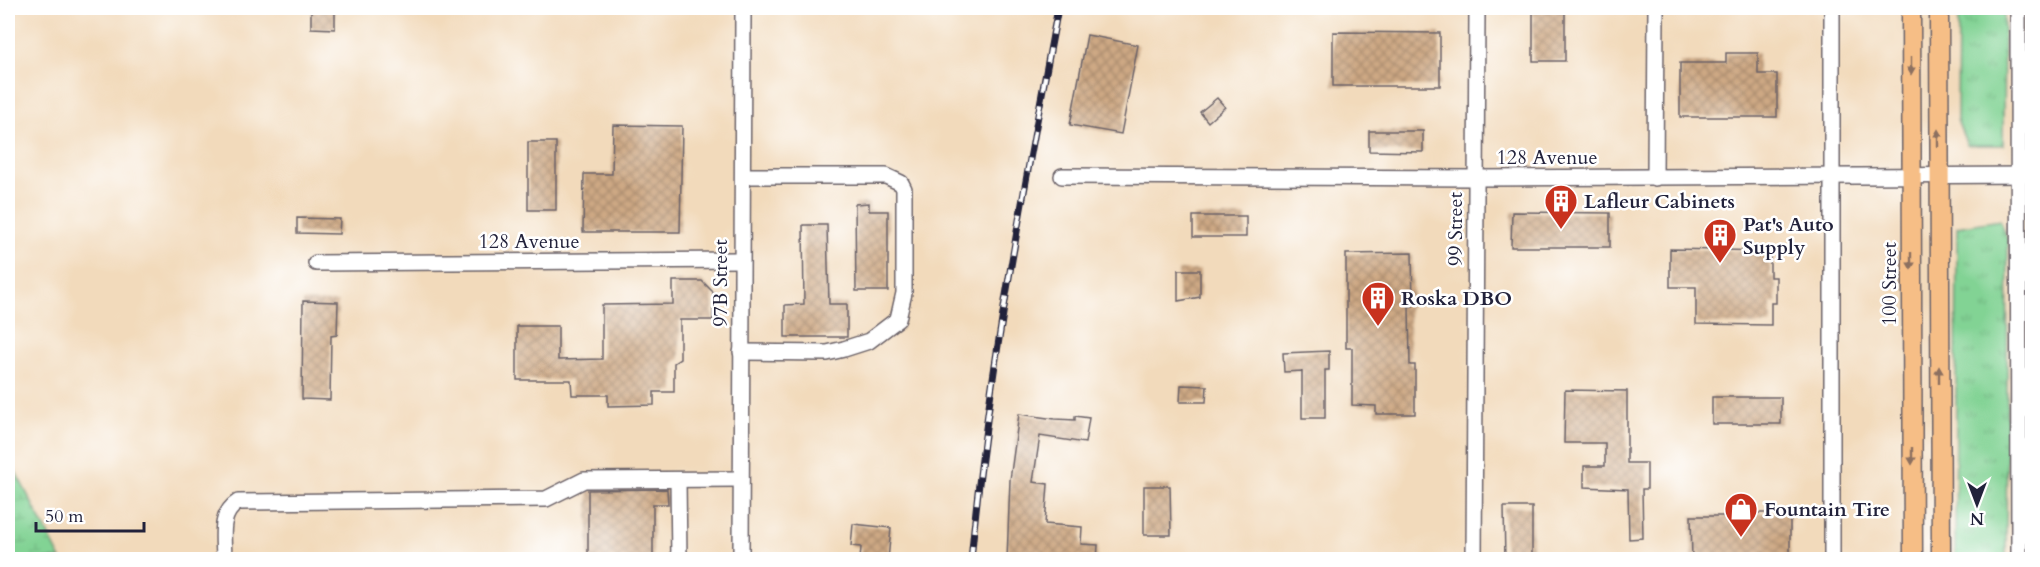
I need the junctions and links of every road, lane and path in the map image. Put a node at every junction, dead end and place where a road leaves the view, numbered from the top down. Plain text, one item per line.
1 (743, 8) edge
2 (1477, 8) edge
3 (1656, 8) edge
4 (1832, 8) edge
5 (1911, 8) edge
6 (1939, 8) edge
7 (2018, 8) edge
8 (1911, 175) junction
9 (1938, 175) junction
10 (2025, 175) edge
11 (742, 176) junction
12 (1062, 176) dead end
13 (1832, 176) junction
14 (1476, 178) junction
15 (1655, 178) junction
16 (741, 260) junction
17 (316, 263) dead end
18 (741, 352) junction
19 (741, 479) junction
20 (678, 480) junction
21 (224, 560) edge
22 (679, 560) edge
23 (741, 560) edge
24 (1474, 560) edge
25 (1833, 560) edge
26 (1913, 560) edge
27 (1941, 560) edge
28 (2019, 560) edge

1 - 11 street, 97B Street
2 - 14 street, 99 Street
3 - 15 street
4 - 13 street
5 -> 8 main road, 100 Street
9 -> 6 main road
7 - 10 street
8 - 9 street, 128 Avenue
8 - 13 street, 128 Avenue
8 -> 26 main road, 100 Street
9 - 10 street, 128 Avenue
27 -> 9 main road
10 - 28 street
11 - 16 street, 97B Street
11 - 18 street
12 - 14 street, 128 Avenue
13 - 15 street, 128 Avenue
13 - 25 street
14 - 15 street, 128 Avenue
14 - 24 street, 99 Street
16 - 17 street, 128 Avenue
16 - 18 street, 97B Street
18 - 19 street, 97B Street
19 - 20 street
19 - 23 street, 97B Street
20 - 21 street
20 - 22 street

